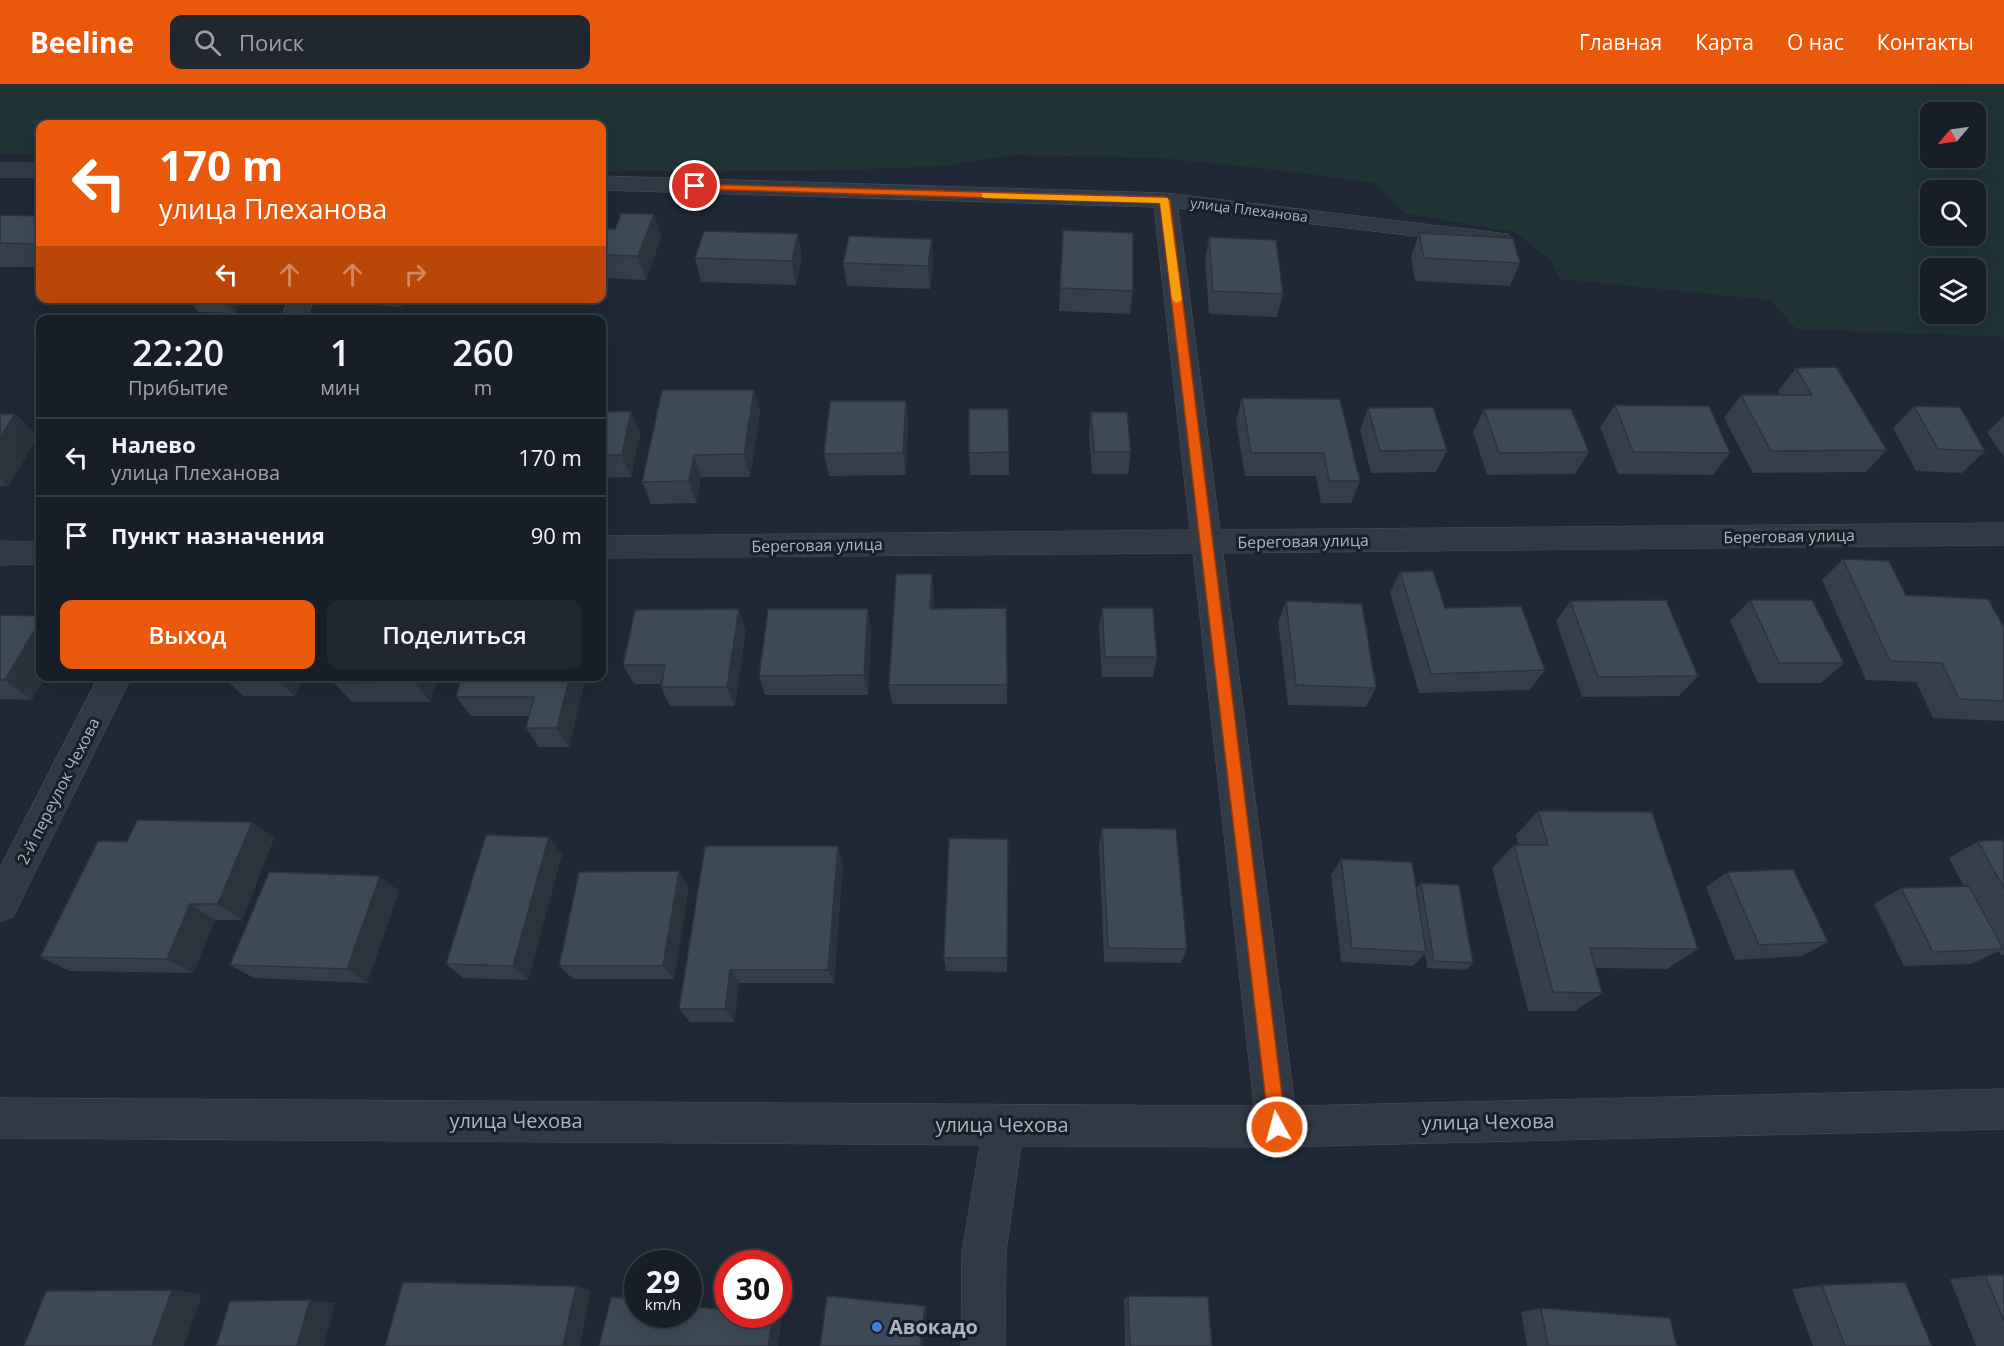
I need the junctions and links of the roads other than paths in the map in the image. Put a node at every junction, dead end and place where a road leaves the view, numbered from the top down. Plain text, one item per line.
1 (0, 170) edge
2 (36, 170) edge
3 (606, 183) edge
4 (1165, 200) junction
5 (1500, 239) edge
6 (2004, 534) edge
7 (1206, 542) junction
8 (606, 548) edge
9 (0, 553) edge
10 (36, 553) edge
11 (113, 681) edge
12 (0, 904) edge
13 (2004, 1109) edge
14 (0, 1118) edge
15 (1004, 1125) junction
16 (1277, 1127) junction
17 (983, 1346) edge

1 - 2 street
3 - 4 street, улица Плеханова
4 - 5 street, улица Плеханова
4 - 7 street
6 - 7 street, Береговая улица
7 - 8 street, Береговая улица
7 - 16 street
9 - 10 street
11 - 12 street, 2-й переулок Чехова
13 - 16 street, улица Чехова
14 - 15 street, улица Чехова
15 - 16 street, улица Чехова
15 - 17 street

